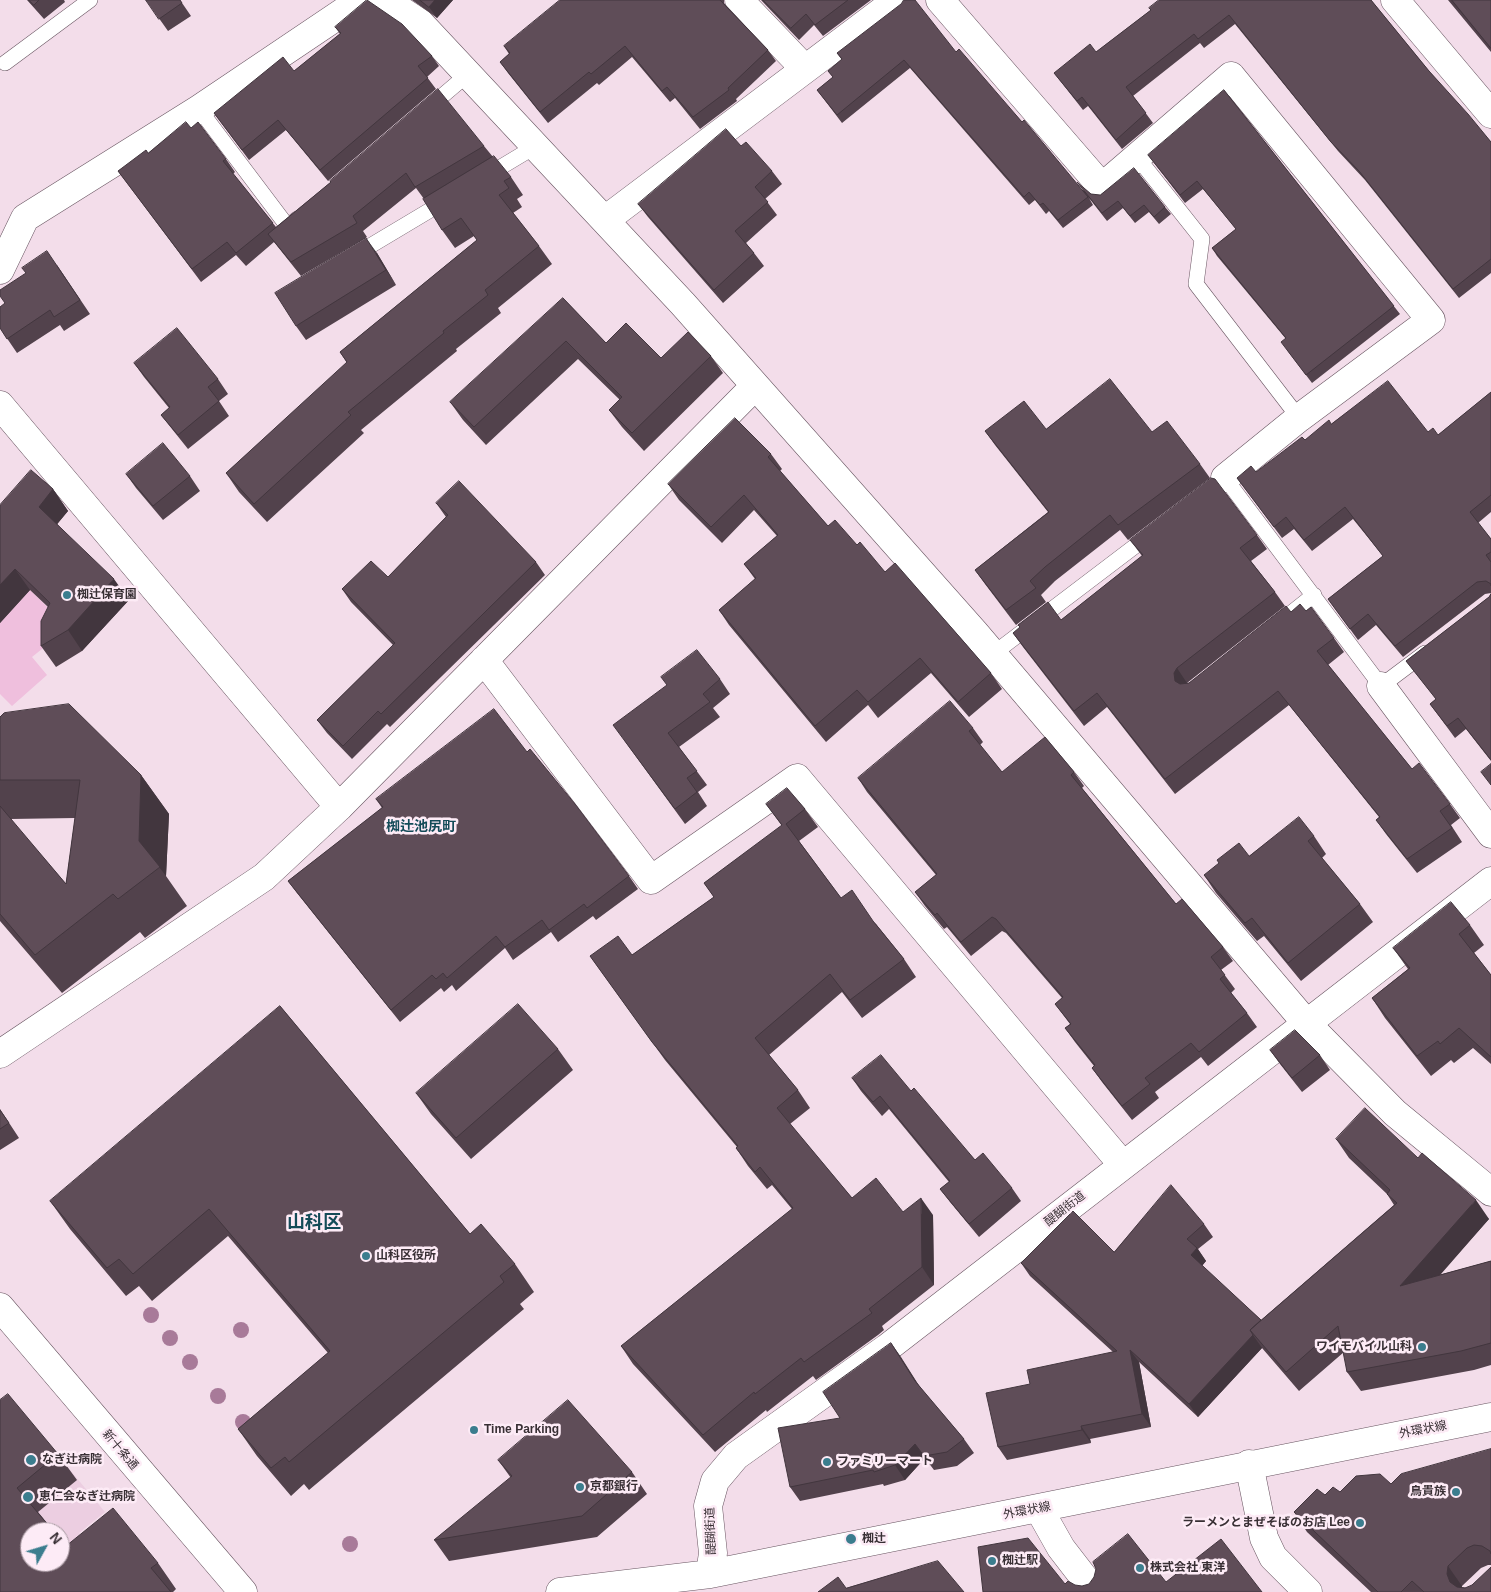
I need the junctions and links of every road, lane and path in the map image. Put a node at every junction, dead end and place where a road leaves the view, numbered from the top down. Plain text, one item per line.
1 (90, 0) edge
2 (361, 0) edge
3 (385, 0) edge
4 (739, 0) edge
5 (897, 0) edge
6 (940, 0) edge
7 (1396, 0) edge
8 (5, 63) dead end
9 (806, 69) junction
10 (468, 74) junction
11 (199, 109) junction
12 (1491, 114) edge
13 (416, 119) edge
14 (536, 146) junction
15 (1137, 157) junction
16 (311, 208) edge
17 (605, 220) junction
18 (345, 261) edge
19 (0, 270) edge
20 (755, 386) junction
21 (0, 405) edge
22 (1299, 418) junction
23 (1218, 484) joint
24 (1163, 525) edge
25 (1314, 595) junction
26 (1276, 624) edge
27 (1436, 644) edge
28 (993, 654) junction
29 (484, 660) junction
30 (1381, 686) junction
31 (339, 807) junction
32 (1491, 834) edge
33 (1491, 881) edge
34 (1307, 1024) junction
35 (0, 1054) edge
36 (1122, 1164) junction
37 (1491, 1192) edge
38 (0, 1307) edge
39 (1491, 1417) edge
40 (1248, 1464) junction
41 (1039, 1509) junction
42 (710, 1574) junction
43 (242, 1592) edge
44 (560, 1592) edge
45 (1095, 1592) edge
46 (1308, 1592) edge

1 - 8 lane
2 - 11 street
3 - 10 street
4 - 9 street
5 - 9 street
6 - 15 street
7 - 12 street
9 - 17 street
10 - 13 lane
10 - 14 street
11 - 16 lane
11 - 19 street
14 - 17 street
14 - 18 lane
15 - 22 lane
15 - 22 street
17 - 20 street
20 - 28 street
20 - 29 street
21 - 31 street
22 - 23 street
23 - 25 lane
24 - 28 lane
25 - 26 lane
25 - 30 lane
27 - 30 lane
28 - 34 street
29 - 31 street
29 - 36 street
30 - 32 street
31 - 35 street
33 - 34 street, 醍醐街道
34 - 36 street, 醍醐街道
34 - 37 street
36 - 42 street, 醍醐街道
38 - 43 street, 新十条通
39 - 40 street, 外環状線
40 - 41 street, 外環状線
40 - 46 street
41 - 42 street, 外環状線
41 - 45 street
42 - 44 street, 外環状線

